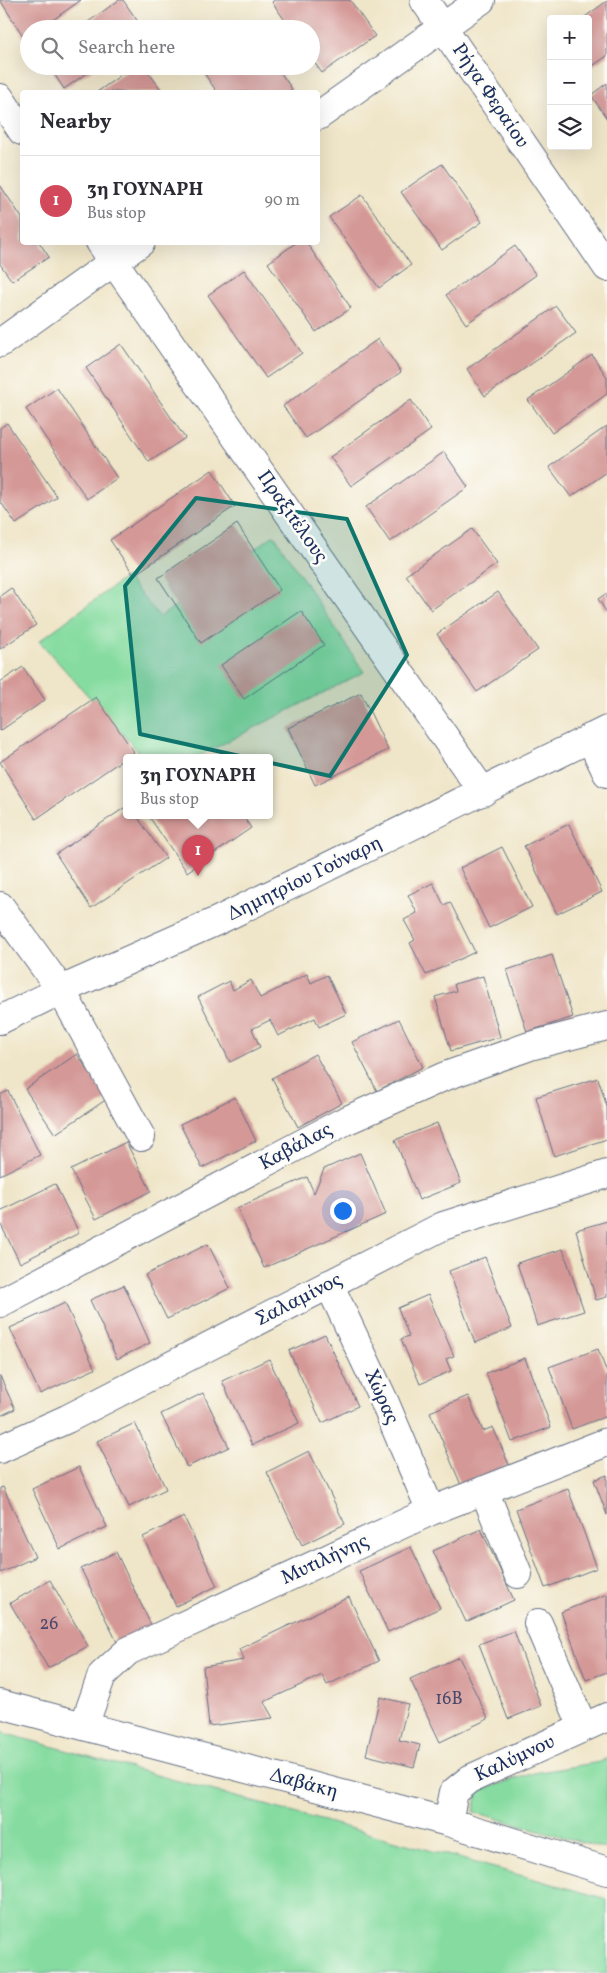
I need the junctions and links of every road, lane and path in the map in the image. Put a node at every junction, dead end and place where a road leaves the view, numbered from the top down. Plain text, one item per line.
1 (424, 0) edge
2 (480, 0) edge
3 (443, 27) junction
4 (0, 98) edge
5 (320, 115) edge
6 (20, 128) edge
7 (131, 245) edge
8 (107, 252) edge
9 (607, 267) edge
10 (0, 343) edge
11 (599, 734) edge
12 (607, 773) edge
13 (483, 792) junction
14 (0, 906) edge
15 (61, 990) junction
16 (0, 1020) edge
17 (607, 1026) edge
18 (141, 1137) dead end
19 (607, 1174) edge
20 (329, 1284) junction
21 (0, 1304) edge
22 (607, 1442) edge
23 (0, 1449) edge
24 (484, 1490) junction
25 (431, 1511) junction
26 (518, 1574) dead end
27 (538, 1623) dead end
28 (0, 1704) edge
29 (595, 1722) edge
30 (84, 1726) junction
31 (448, 1822) junction
32 (607, 1871) edge

1 - 3 street, Ρήγα Φεραίου
2 - 3 street
3 - 5 street
3 - 9 street, Ρήγα Φεραίου
4 - 6 street
7 - 8 street
8 - 10 street
8 - 13 street, Πραξιτέλους
11 - 12 street
11 - 13 street, Δημητρίου Γούναρη
13 - 15 street, Δημητρίου Γούναρη
14 - 15 street
15 - 16 street, Δημητρίου Γούναρη
15 - 18 street
17 - 21 street, Καβάλας
19 - 20 street, Σαλαμίνος
20 - 23 street, Σαλαμίνος
20 - 25 street, Χώρας
22 - 24 street, Μυτιλήνης
24 - 25 street, Μυτιλήνης
24 - 26 street
25 - 30 street, Μυτιλήνης
27 - 29 street
28 - 30 street, Δαβάκη
29 - 31 street, Καλύμνου
30 - 31 street, Δαβάκη
31 - 32 street, Δαβάκη

